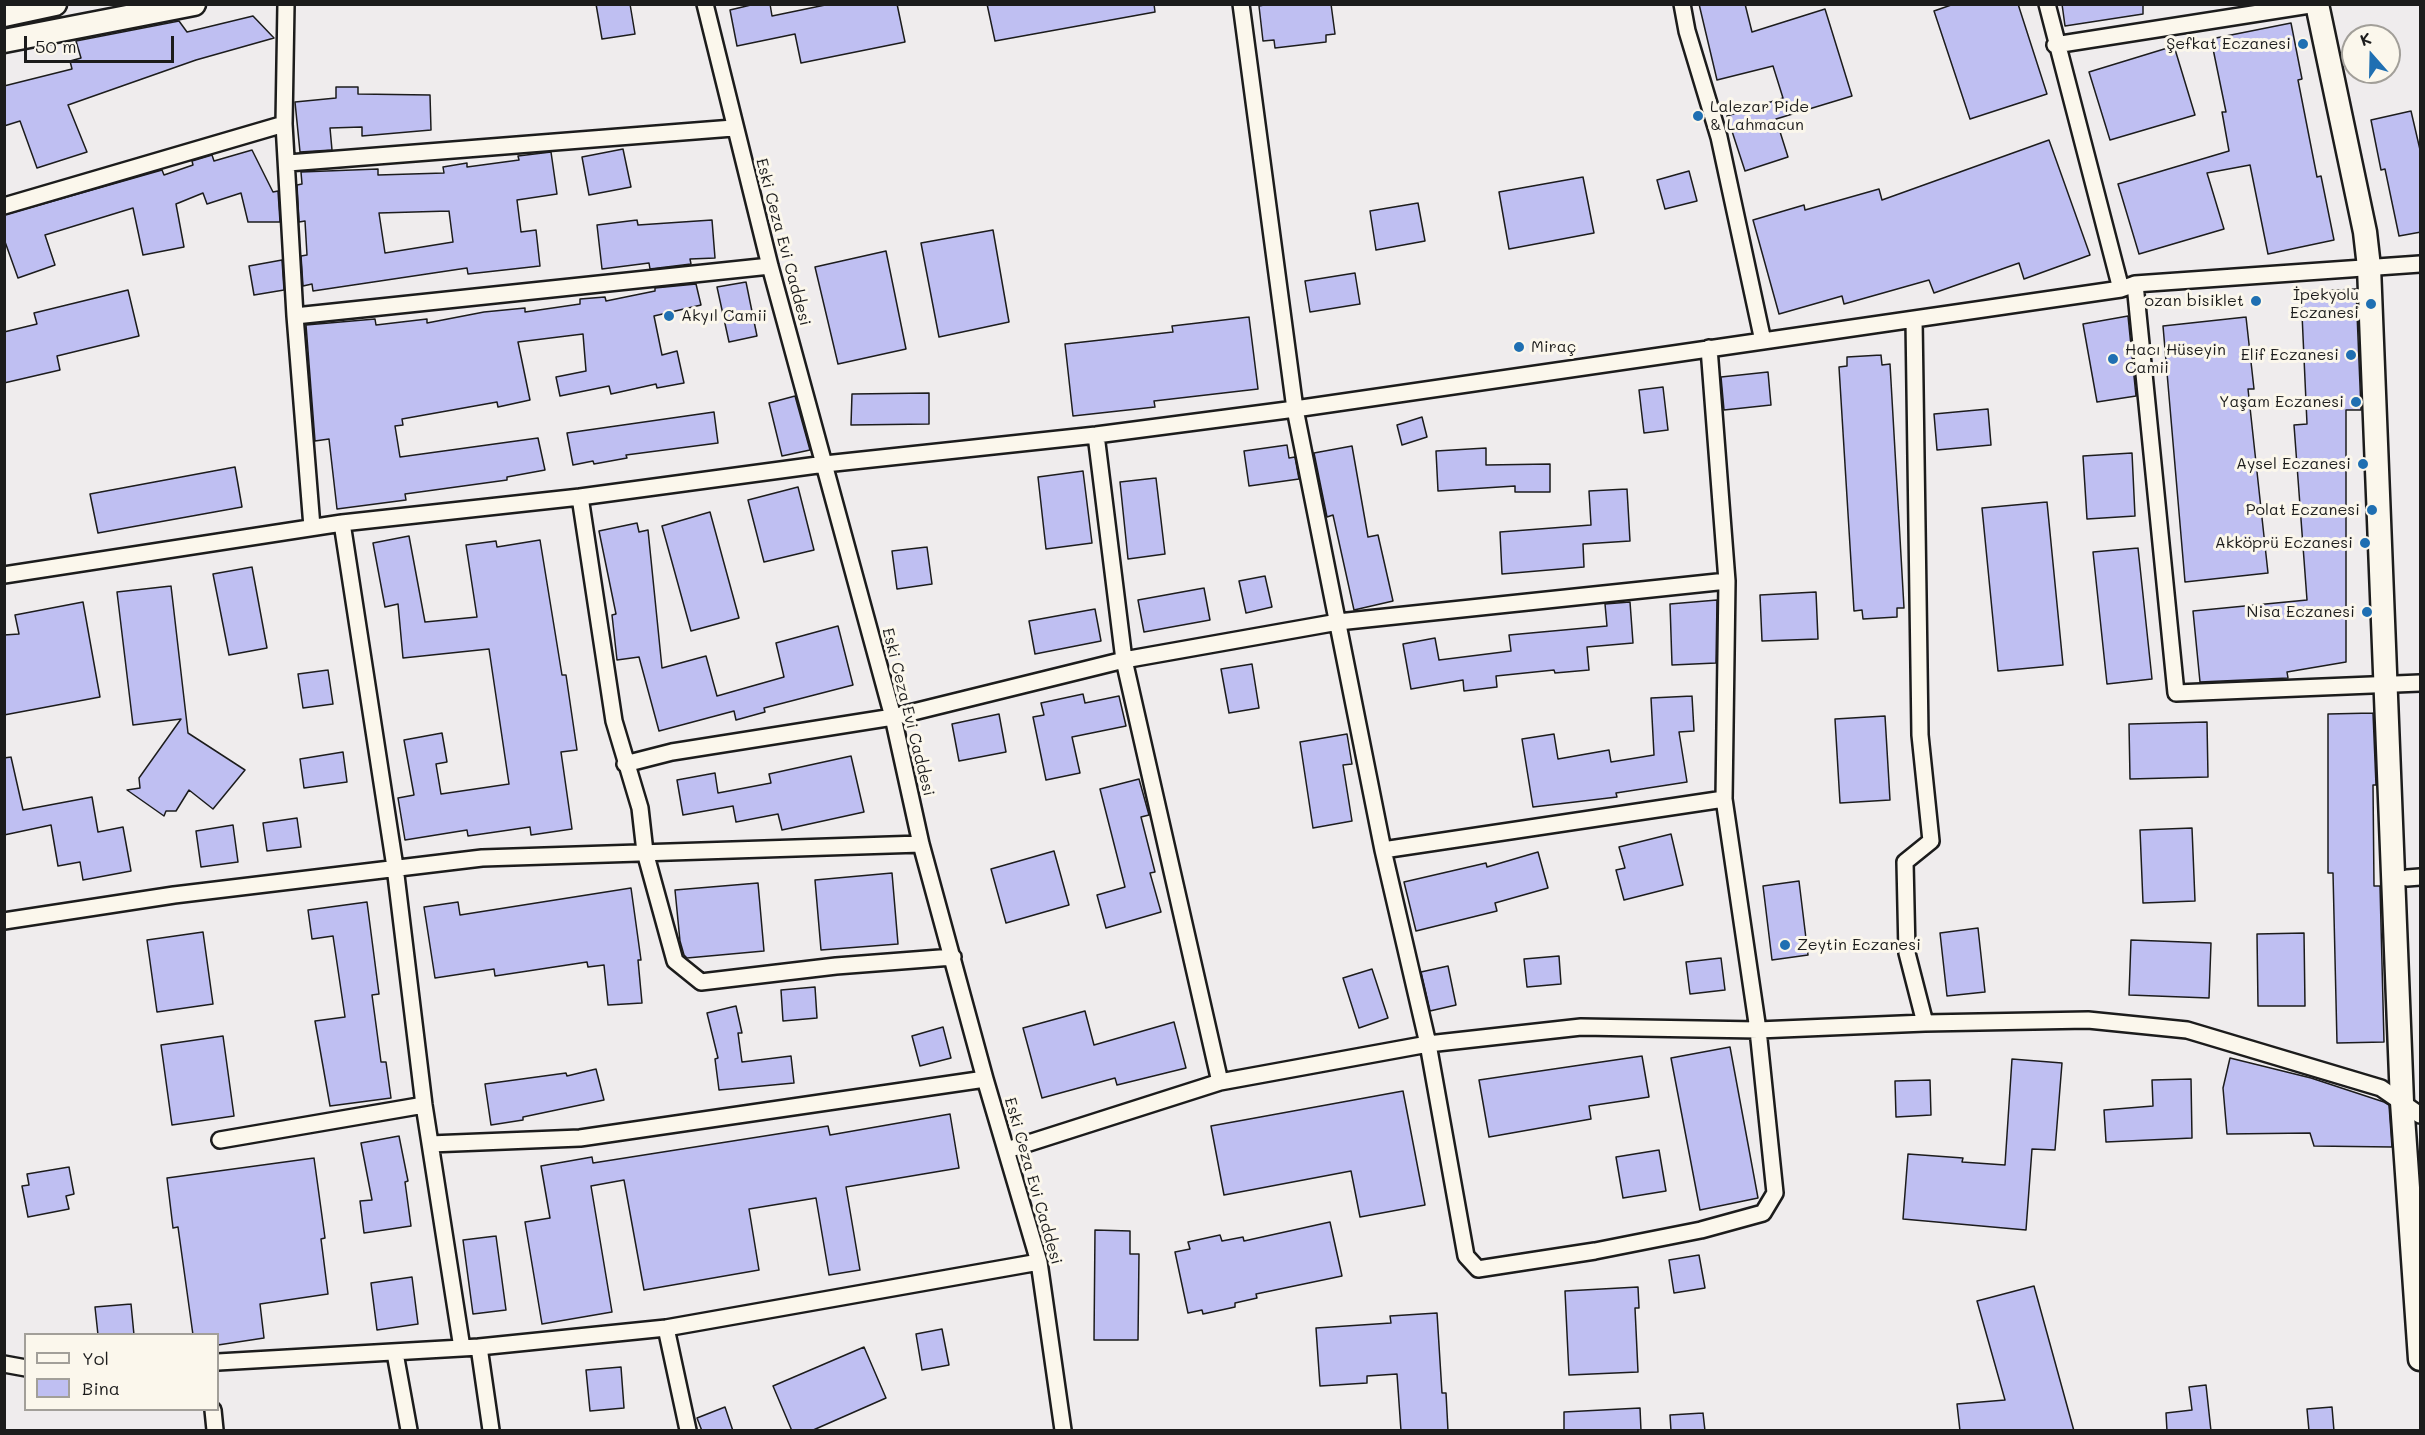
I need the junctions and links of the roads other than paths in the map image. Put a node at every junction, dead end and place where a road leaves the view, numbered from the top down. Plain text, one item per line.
1 (55, 4) edge
2 (194, 4) edge
3 (286, 4) edge
4 (705, 4) edge
5 (1241, 4) edge
6 (1682, 4) edge
7 (2046, 4) edge
8 (2317, 4) edge
9 (2332, 4) edge
10 (4, 15) edge
11 (4, 41) edge
12 (2055, 45) junction
13 (284, 124) junction
14 (734, 128) junction
15 (288, 163) junction
16 (4, 206) edge
17 (2421, 264) edge
18 (770, 266) junction
19 (2376, 267) junction
20 (2128, 287) junction
21 (295, 316) junction
22 (1914, 319) junction
23 (1762, 340) junction
24 (1709, 348) junction
25 (1295, 409) junction
26 (1096, 435) junction
27 (825, 464) junction
28 (580, 496) junction
29 (342, 523) junction
30 (312, 527) junction
31 (4, 575) edge
32 (1727, 581) junction
33 (1338, 622) junction
34 (1124, 660) junction
35 (2421, 683) edge
36 (2391, 685) junction
37 (893, 717) junction
38 (625, 764) junction
39 (1724, 799) junction
40 (921, 844) junction
41 (1383, 850) junction
42 (645, 852) junction
43 (394, 867) junction
44 (2414, 878) edge
45 (4, 921) edge
46 (953, 957) junction
47 (1925, 1023) junction
48 (1758, 1030) junction
49 (1428, 1044) junction
50 (985, 1079) junction
51 (1220, 1082) junction
52 (424, 1105) junction
53 (2413, 1110) edge
54 (220, 1140) dead end
55 (430, 1144) junction
56 (1007, 1150) junction
57 (2421, 1150) edge
58 (1039, 1262) junction
59 (666, 1329) junction
60 (479, 1347) junction
61 (462, 1348) junction
62 (395, 1353) junction
63 (2421, 1359) edge
64 (219, 1362) edge
65 (4, 1364) edge
66 (24, 1368) edge
67 (213, 1411) edge
68 (215, 1431) edge
69 (409, 1431) edge
70 (491, 1431) edge
71 (688, 1431) edge
72 (1063, 1431) edge

1 - 10 street
2 - 11 street
3 - 13 street
4 - 14 street, Eski Ceza Evi Caddesi
5 - 25 street
6 - 23 street
7 - 12 street
8 - 12 street
8 - 19 street
9 - 19 street
12 - 20 street
13 - 15 street
13 - 16 street
14 - 15 street
14 - 18 street, Eski Ceza Evi Caddesi
15 - 21 street
17 - 19 street
18 - 21 street
18 - 27 street, Eski Ceza Evi Caddesi
19 - 20 street
19 - 36 street
20 - 22 street
20 - 36 street
21 - 30 street
22 - 23 street
22 - 47 street
23 - 24 street
24 - 25 street
24 - 32 street
25 - 26 street
25 - 33 street
26 - 27 street
26 - 34 street
27 - 28 street
27 - 37 street, Eski Ceza Evi Caddesi
28 - 29 street
28 - 38 street
29 - 30 street
29 - 43 street
30 - 31 street
32 - 33 street
32 - 39 street
33 - 34 street
33 - 41 street
34 - 37 street
34 - 51 street
35 - 36 street
36 - 44 street
36 - 53 street
37 - 38 street
37 - 40 street, Eski Ceza Evi Caddesi
38 - 42 street
39 - 41 street
39 - 48 street
40 - 42 street
40 - 46 street, Eski Ceza Evi Caddesi
41 - 49 street
42 - 43 street
42 - 46 street
43 - 45 street
43 - 52 street
44 - 53 street
46 - 50 street, Eski Ceza Evi Caddesi
47 - 48 street
47 - 53 street
48 - 49 street
48 - 49 street
49 - 51 street
50 - 55 street
50 - 56 street, Eski Ceza Evi Caddesi
51 - 56 street
52 - 54 street
52 - 55 street
53 - 57 street
53 - 63 street
55 - 61 street
56 - 58 street, Eski Ceza Evi Caddesi
58 - 59 street
58 - 72 street, Eski Ceza Evi Caddesi
59 - 60 street
59 - 71 street
60 - 61 street
60 - 70 street
61 - 62 street
62 - 64 street
62 - 69 street
65 - 66 street
67 - 68 street

